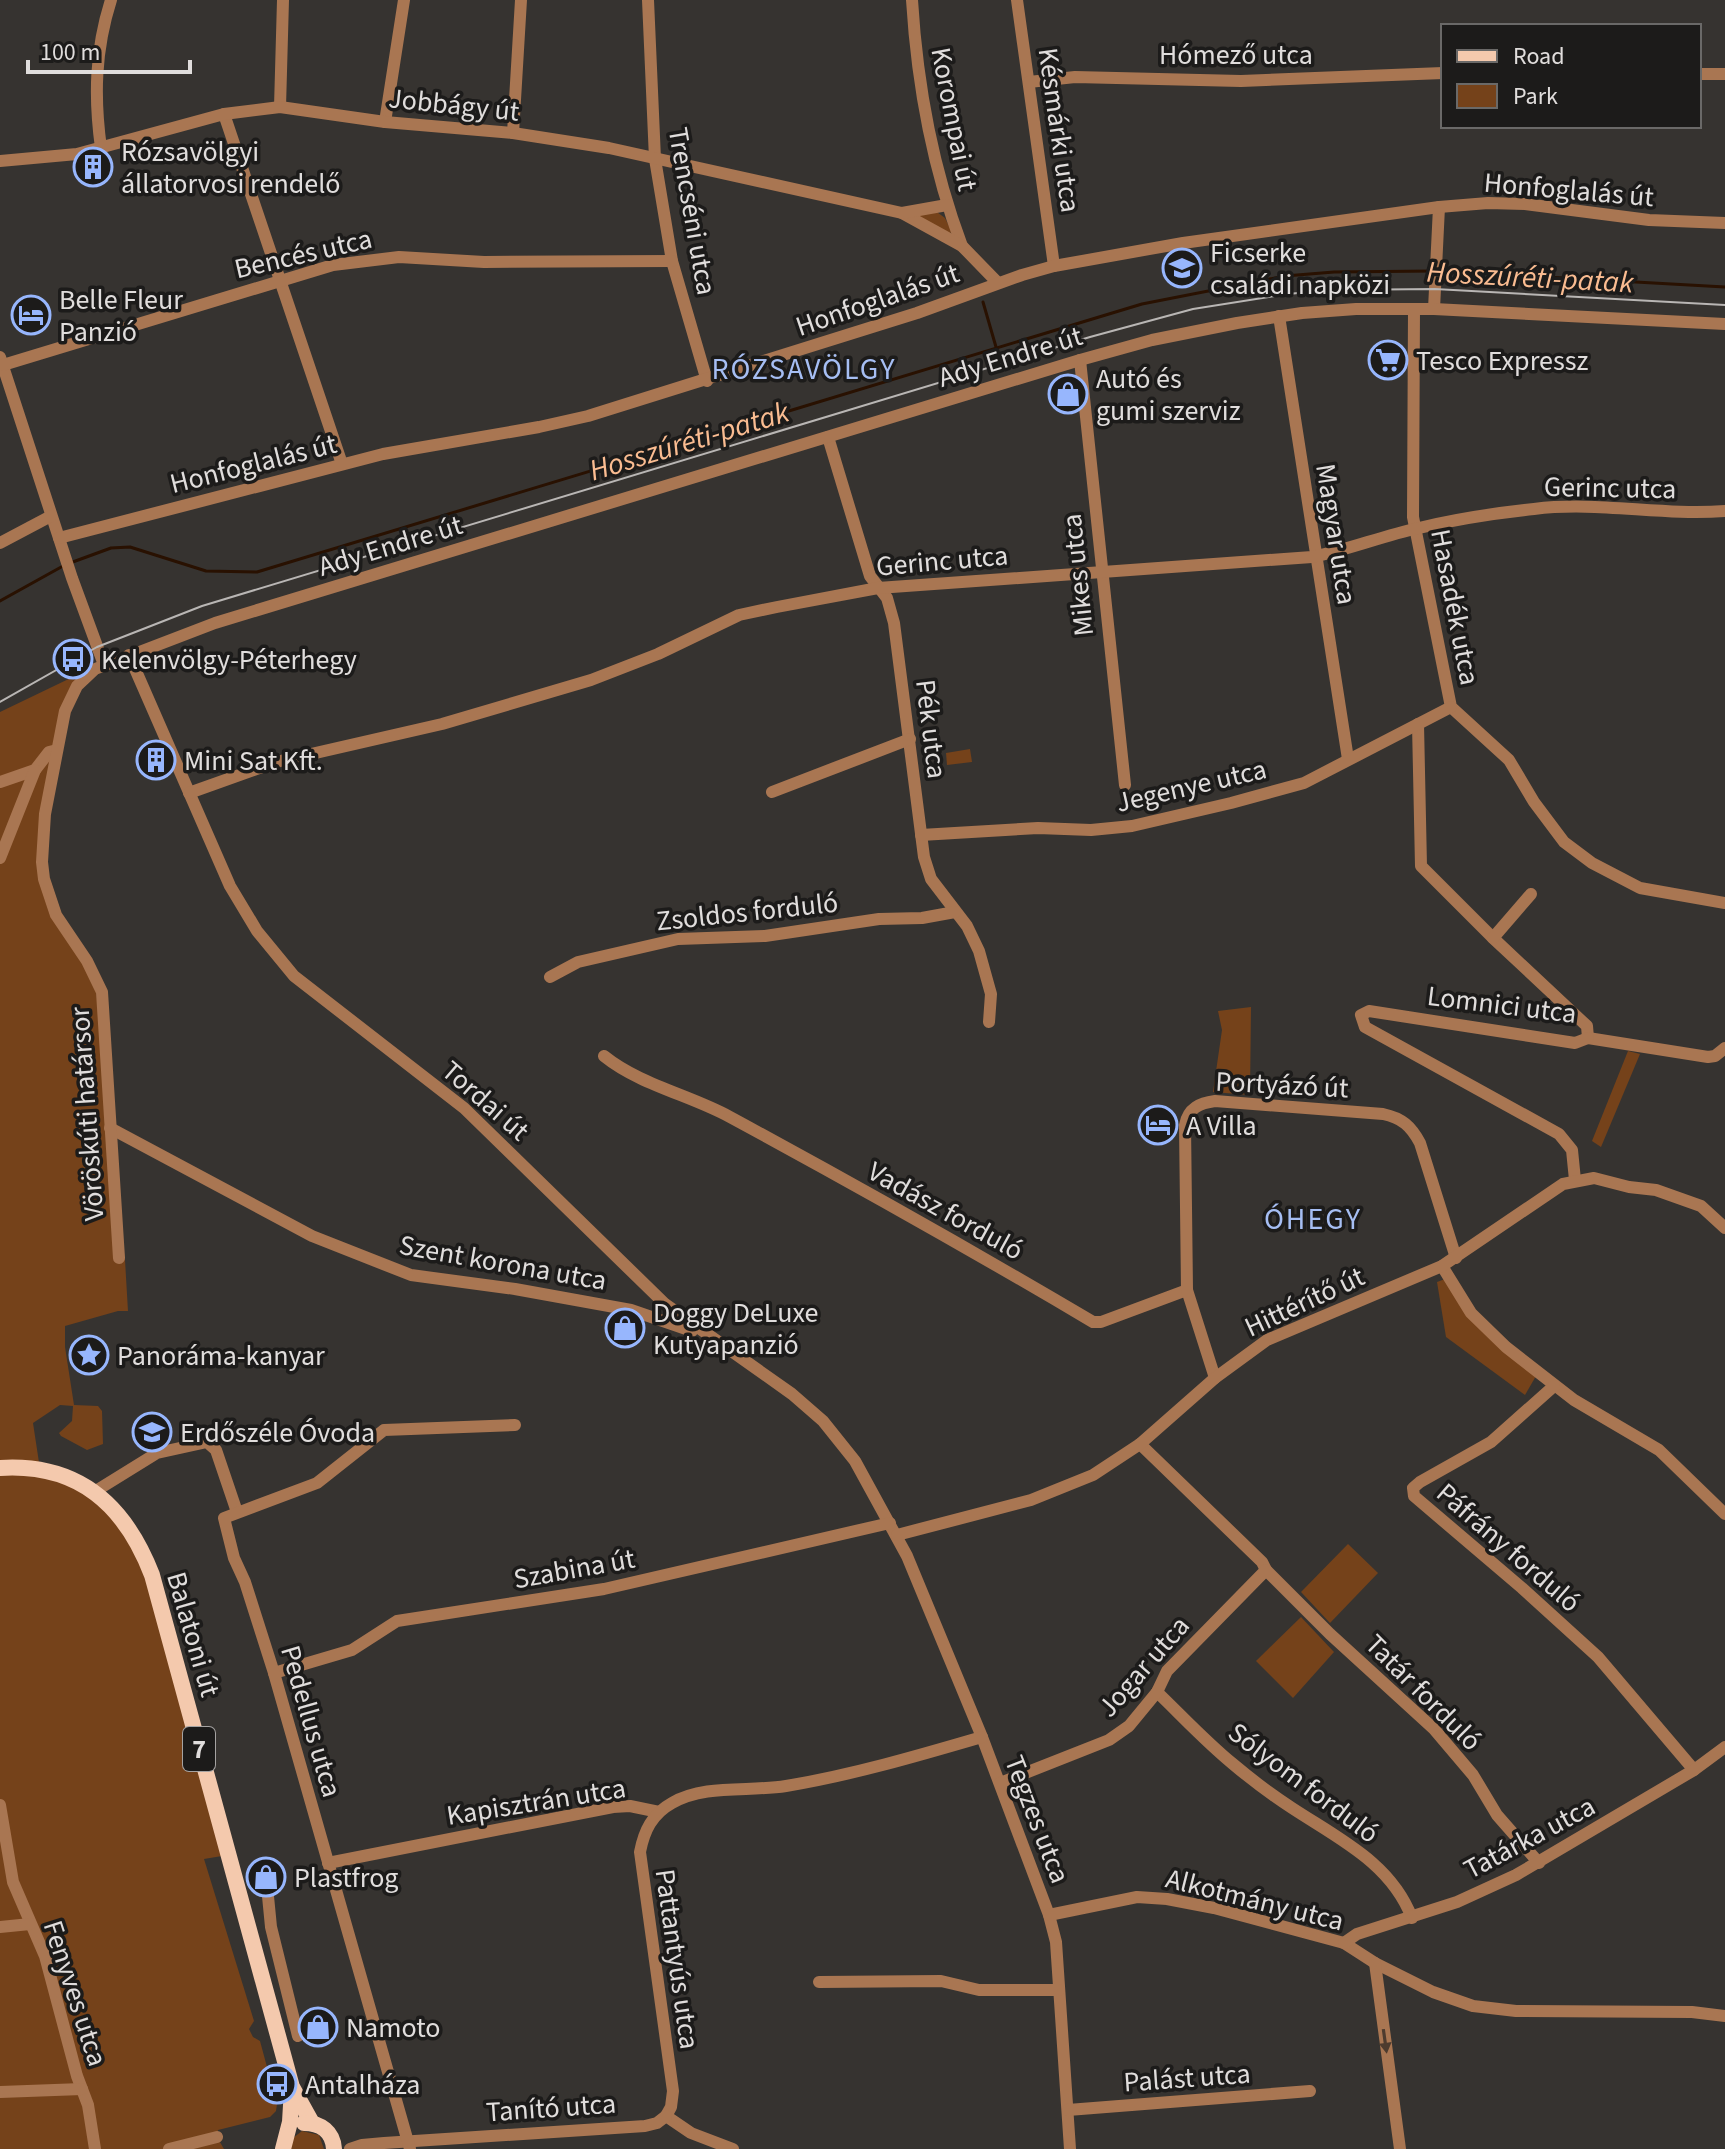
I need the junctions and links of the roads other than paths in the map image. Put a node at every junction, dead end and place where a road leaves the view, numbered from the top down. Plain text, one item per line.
1 (111, 0) edge
2 (283, 0) edge
3 (404, 0) edge
4 (521, 0) edge
5 (648, 0) edge
6 (912, 0) edge
7 (1017, 0) edge
8 (1441, 73) edge
9 (1701, 74) edge
10 (1725, 74) edge
11 (1029, 82) junction
12 (280, 107) junction
13 (224, 114) junction
14 (385, 122) junction
15 (513, 133) junction
16 (101, 148) junction
17 (655, 159) junction
18 (0, 161) edge
19 (947, 205) junction
20 (1439, 207) junction
21 (902, 213) junction
22 (1725, 223) edge
23 (962, 246) junction
24 (672, 261) junction
25 (1054, 266) junction
26 (279, 280) junction
27 (998, 283) junction
28 (1414, 309) junction
29 (1434, 309) junction
30 (1279, 316) junction
31 (1725, 324) edge
32 (1080, 360) junction
33 (1, 361) edge
34 (707, 381) junction
35 (5, 393) edge
36 (828, 437) junction
37 (342, 464) junction
38 (1725, 511) edge
39 (51, 516) junction
40 (1415, 528) junction
41 (59, 538) junction
42 (0, 543) edge
43 (1317, 556) junction
44 (1101, 571) junction
45 (878, 588) junction
46 (129, 655) junction
47 (104, 665) junction
48 (1451, 707) junction
49 (1418, 724) junction
50 (910, 739) junction
51 (57, 750) junction
52 (1348, 759) junction
53 (35, 770) junction
54 (0, 782) edge
55 (1125, 785) dead end
56 (772, 792) dead end
57 (189, 793) junction
58 (921, 835) junction
59 (0, 858) edge
60 (1531, 894) dead end
61 (1725, 903) edge
62 (955, 912) junction
63 (1493, 938) junction
64 (550, 977) dead end
65 (989, 1022) dead end
66 (1588, 1038) junction
67 (1725, 1048) edge
68 (604, 1056) dead end
69 (110, 1128) junction
70 (1575, 1180) junction
71 (1725, 1228) edge
72 (119, 1258) dead end
73 (1456, 1258) junction
74 (1442, 1266) junction
75 (1187, 1290) junction
76 (721, 1342) junction
77 (1215, 1378) junction
78 (1554, 1386) junction
79 (515, 1425) dead end
80 (1140, 1444) junction
81 (0, 1468) edge
82 (94, 1492) junction
83 (237, 1512) junction
84 (1725, 1514) edge
85 (893, 1529) junction
86 (1266, 1570) junction
87 (274, 1673) junction
88 (1157, 1692) junction
89 (982, 1737) junction
90 (1725, 1747) edge
91 (1694, 1770) junction
92 (1000, 1783) junction
93 (0, 1807) edge
94 (659, 1812) junction
95 (328, 1863) junction
96 (1539, 1863) junction
97 (267, 1886) dead end
98 (1049, 1915) junction
99 (1412, 1918) junction
100 (30, 1924) junction
101 (0, 1927) edge
102 (1344, 1943) junction
103 (1375, 1963) junction
104 (819, 1982) dead end
105 (1059, 1990) junction
106 (290, 2006) junction
107 (271, 2012) junction
108 (1725, 2016) edge
109 (298, 2036) dead end
110 (292, 2087) junction
111 (82, 2089) junction
112 (1310, 2091) dead end
113 (0, 2092) edge
114 (1068, 2110) junction
115 (666, 2116) junction
116 (312, 2123) junction
117 (289, 2130) junction
118 (217, 2137) dead end
119 (332, 2143) edge
120 (409, 2145) edge
121 (356, 2147) edge
122 (95, 2149) edge
123 (169, 2149) edge
124 (283, 2149) edge
125 (733, 2149) edge
126 (1070, 2149) edge
127 (1400, 2149) edge

1 - 16 street
2 - 12 street
3 - 14 street
4 - 15 street
5 - 17 street, Trencséni utca
6 - 19 street, Korompai út
7 - 11 street, Késmárki utca
8 - 11 street, Hómező utca
9 - 10 street
11 - 25 street, Késmárki utca
12 - 13 street, Jobbágy út
12 - 14 street, Jobbágy út
13 - 16 street, Jobbágy út
13 - 26 street
14 - 15 street, Jobbágy út
15 - 17 street, Jobbágy út
16 - 18 street, Jobbágy út
17 - 21 street, Jobbágy út
17 - 24 street, Trencséni utca
19 - 21 street, Jobbágy út
19 - 23 street, Korompai út
20 - 22 street, Honfoglalás út
20 - 25 street, Honfoglalás út
20 - 29 street
21 - 23 street, Jobbágy út
23 - 27 street, Jobbágy út
24 - 26 street, Bencés utca
24 - 34 street, Trencséni utca
25 - 27 street, Honfoglalás út
26 - 33 street, Bencés utca
26 - 37 street
27 - 34 street, Honfoglalás út
28 - 29 street, Ady Endre út
28 - 30 street, Ady Endre út
28 - 40 street, Hasadék utca
29 - 31 street, Ady Endre út
30 - 32 street, Ady Endre út
30 - 43 street, Magyar utca
32 - 36 street, Ady Endre út
32 - 44 street, Mikes utca
33 - 35 street
34 - 37 street, Honfoglalás út
35 - 39 street
36 - 45 street, Pék utca
36 - 46 street, Ady Endre út
37 - 41 street, Honfoglalás út
38 - 40 street, Gerinc utca
39 - 41 street
39 - 42 street
40 - 43 street, Gerinc utca
40 - 48 street, Hasadék utca
41 - 47 street
43 - 44 street, Gerinc utca
43 - 52 street, Magyar utca
44 - 45 street, Gerinc utca
44 - 55 street, Mikes utca
45 - 50 street, Pék utca
45 - 57 street, Gerinc utca
46 - 47 street, Ady Endre út
46 - 57 street, Tordai út
47 - 51 street, Vöröskúti határsor
48 - 49 street, Jegenye utca
48 - 61 street, Hasadék utca
49 - 52 street, Jegenye utca
49 - 63 street, Lomnici utca
50 - 56 street
50 - 58 street, Pék utca
51 - 53 street
51 - 69 street, Vöröskúti határsor
52 - 58 street, Jegenye utca
53 - 54 street
53 - 59 street
57 - 76 street, Tordai út
58 - 62 street, Pék utca
60 - 63 street
62 - 64 street, Zsoldos forduló
62 - 65 street, Pék utca
63 - 66 street, Lomnici utca
66 - 67 street
66 - 70 street, Lomnici utca
68 - 75 street, Vadász forduló
69 - 72 street, Vöröskúti határsor
69 - 76 street, Szent korona utca
70 - 71 street
70 - 73 street, Hittérítő út
73 - 74 street, Hittérítő út
73 - 75 street, Portyázó út
74 - 77 street, Hittérítő út
74 - 78 street
75 - 77 street
76 - 85 street, Tordai út
77 - 80 street, Hittérítő út
78 - 84 street
78 - 91 street, Páfrány forduló
79 - 83 street
80 - 85 street, Hittérítő út
80 - 86 street
81 - 82 main road, Balatoni út / 7
82 - 83 street, Pedellus utca
82 - 107 main road, Balatoni út / 7
83 - 87 street, Pedellus utca
85 - 87 street, Szabina út
85 - 89 street, Tegzes utca
86 - 88 street, Jogar utca
86 - 96 street, Tatár forduló
87 - 95 street, Pedellus utca
88 - 92 street, Jogar utca
88 - 99 street, Sólyom forduló
89 - 92 street, Tegzes utca
89 - 94 street, Kapisztrán utca
90 - 91 street, Tatárka utca
91 - 96 street, Tatárka utca
92 - 98 street, Tegzes utca
93 - 100 street, Fenyves utca
94 - 95 street, Kapisztrán utca
94 - 115 street, Pattantyús utca
95 - 120 street, Pedellus utca
96 - 99 street, Tatárka utca
97 - 106 street
98 - 102 street, Alkotmány utca
98 - 105 street, Tegzes utca
99 - 102 street, Tatárka utca
100 - 101 street
100 - 111 street, Fenyves utca
102 - 103 street, Alkotmány utca
103 - 108 street, Alkotmány utca
103 -> 127 street
104 - 105 street
105 - 114 street, Tegzes utca
106 - 107 street
106 - 109 street
107 - 110 main road, Balatoni út / 7
110 - 116 main road, Balatoni út / 7
110 - 117 main road, Balatoni út / 7
111 - 113 street
111 - 122 street, Fenyves utca
112 - 114 street, Palást utca
114 - 126 street, Tegzes utca
115 - 120 street, Tanító utca
115 - 125 street
116 - 117 main road
116 - 119 main road, Balatoni út / 7
117 - 124 main road, Balatoni út / 7
118 - 123 street
119 - 121 street, Tanító utca
120 - 121 street, Tanító utca

